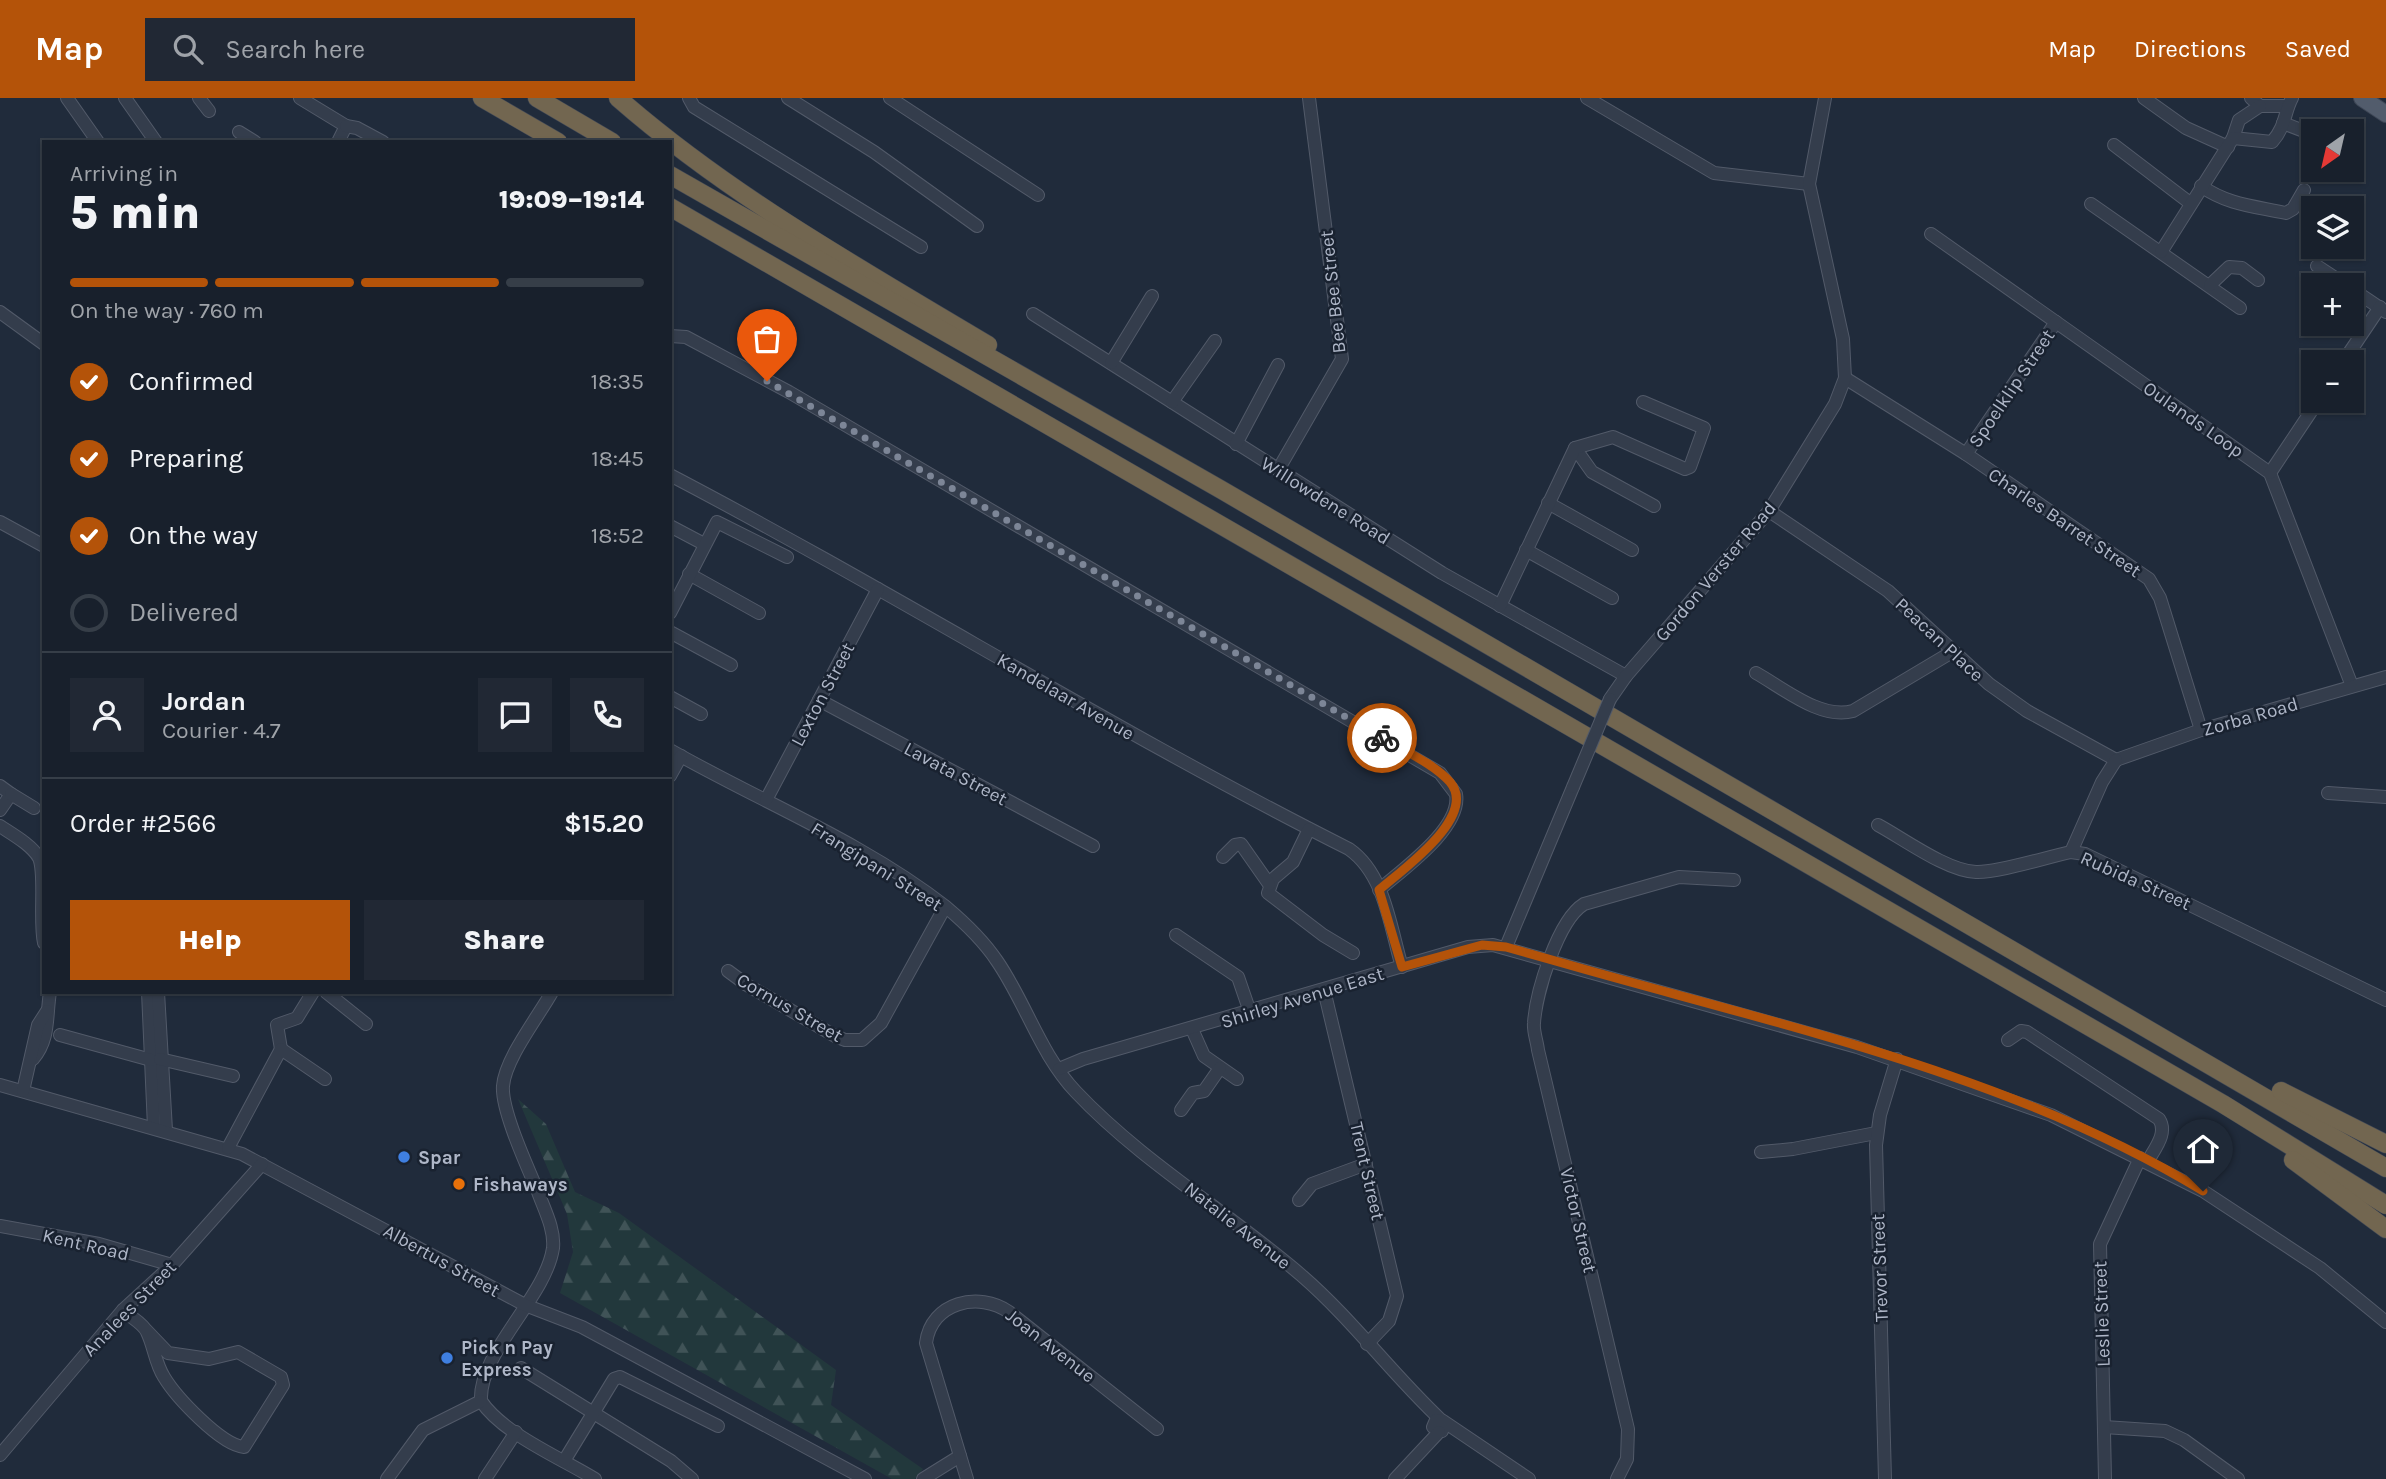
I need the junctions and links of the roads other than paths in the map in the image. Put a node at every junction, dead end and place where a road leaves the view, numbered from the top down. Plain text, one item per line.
1 (67, 98) edge
2 (125, 98) edge
3 (199, 98) edge
4 (300, 98) edge
5 (482, 98) edge
6 (537, 98) edge
7 (618, 98) edge
8 (689, 98) edge
9 (788, 98) edge
10 (890, 98) edge
11 (1309, 98) edge
12 (1587, 98) edge
13 (1825, 98) edge
14 (2144, 98) edge
15 (2362, 98) edge
16 (2255, 102) edge
17 (2290, 102) edge
18 (209, 111) dead end
19 (2386, 114) edge
20 (2283, 123) junction
21 (346, 126) junction
22 (2301, 130) edge
23 (239, 132) dead end
24 (97, 140) edge
25 (155, 140) edge
26 (252, 140) edge
27 (339, 140) edge
28 (379, 140) edge
29 (555, 140) edge
30 (609, 140) edge
31 (668, 140) edge
32 (672, 143) edge
33 (2231, 143) junction
34 (2114, 145) dead end
35 (672, 176) edge
36 (1809, 184) junction
37 (2201, 186) junction
38 (2304, 190) dead end
39 (1038, 195) dead end
40 (2190, 203) junction
41 (2091, 204) dead end
42 (672, 207) edge
43 (977, 226) dead end
44 (1931, 234) dead end
45 (921, 247) dead end
46 (2161, 252) junction
47 (2317, 266) dead end
48 (2328, 273) edge
49 (2258, 280) dead end
50 (2210, 285) junction
51 (1152, 296) dead end
52 (2364, 297) edge
53 (2240, 308) dead end
54 (2383, 310) edge
55 (0, 312) edge
56 (1032, 314) dead end
57 (2056, 322) junction
58 (672, 336) edge
59 (1214, 341) dead end
60 (42, 343) edge
61 (2352, 350) edge
62 (1111, 363) junction
63 (1278, 365) dead end
64 (1845, 378) junction
65 (1172, 402) junction
66 (1643, 402) dead end
67 (2310, 413) edge
68 (1236, 444) junction
69 (1575, 448) junction
70 (1966, 454) junction
71 (1278, 470) junction
72 (2270, 473) junction
73 (672, 476) edge
74 (1220, 489) junction
75 (1548, 503) junction
76 (1654, 506) dead end
77 (1769, 511) junction
78 (0, 523) edge
79 (672, 527) edge
80 (704, 544) junction
81 (42, 545) edge
82 (1526, 550) junction
83 (1632, 550) dead end
84 (787, 557) dead end
85 (689, 574) junction
86 (878, 589) junction
87 (1612, 598) dead end
88 (672, 605) edge
89 (1500, 606) junction
90 (759, 613) dead end
91 (672, 633) edge
92 (1952, 652) junction
93 (731, 665) dead end
94 (1756, 673) dead end
95 (1626, 676) junction
96 (2386, 677) edge
97 (2352, 686) junction
98 (672, 698) edge
99 (819, 700) junction
100 (701, 715) dead end
101 (2201, 730) junction
102 (676, 753) edge
103 (2116, 760) junction
104 (5, 790) edge
105 (2328, 793) dead end
106 (2386, 797) edge
107 (766, 800) junction
108 (34, 808) dead end
109 (0, 810) edge
110 (1878, 825) dead end
111 (0, 826) edge
112 (1309, 828) junction
113 (1093, 846) dead end
114 (2071, 852) junction
115 (1223, 857) dead end
116 (1734, 880) dead end
117 (1269, 884) junction
118 (1379, 890) junction
119 (945, 907) junction
120 (1915, 928) junction
121 (42, 934) edge
122 (1176, 935) dead end
123 (1506, 947) junction
124 (1353, 953) dead end
125 (1552, 960) junction
126 (1402, 967) junction
127 (728, 971) dead end
128 (1324, 990) junction
129 (50, 994) edge
130 (148, 994) edge
131 (158, 994) edge
132 (312, 994) edge
133 (328, 994) edge
134 (551, 994) edge
135 (2386, 1000) edge
136 (1250, 1012) junction
137 (2139, 1022) junction
138 (366, 1024) dead end
139 (1192, 1029) junction
140 (60, 1035) dead end
141 (2008, 1040) dead end
142 (281, 1049) junction
143 (1897, 1059) junction
144 (156, 1060) junction
145 (1220, 1068) junction
146 (1059, 1069) junction
147 (233, 1076) dead end
148 (325, 1079) dead end
149 (1237, 1079) dead end
150 (0, 1085) edge
151 (23, 1091) junction
152 (1181, 1110) dead end
153 (160, 1128) junction
154 (1876, 1133) junction
155 (2386, 1144) edge
156 (228, 1148) junction
157 (1761, 1152) dead end
158 (2144, 1159) junction
159 (262, 1164) junction
160 (1366, 1164) junction
161 (2386, 1168) edge
162 (1299, 1200) dead end
163 (2386, 1205) edge
164 (0, 1226) edge
165 (2386, 1229) edge
166 (172, 1265) junction
167 (525, 1305) junction
168 (123, 1310) junction
169 (2386, 1322) edge
170 (146, 1330) junction
171 (1367, 1344) junction
172 (521, 1368) dead end
173 (481, 1401) junction
174 (596, 1414) junction
175 (718, 1426) dead end
176 (1439, 1426) junction
177 (2104, 1427) junction
178 (1157, 1429) dead end
179 (516, 1432) junction
180 (0, 1455) edge
181 (960, 1456) junction
182 (564, 1461) junction
183 (387, 1479) edge
184 (485, 1479) edge
185 (595, 1479) edge
186 (692, 1479) edge
187 (865, 1479) edge
188 (923, 1479) edge
189 (967, 1479) edge
190 (1395, 1479) edge
191 (1529, 1479) edge
192 (1617, 1479) edge
193 (1885, 1479) edge
194 (2105, 1479) edge
195 (2238, 1479) edge

1 - 24 street
2 - 25 street
3 - 18 street
4 - 21 street
5 - 29 highway
6 - 30 highway
7 - 31 highway
8 - 45 street
9 - 43 street
10 - 39 street
11 - 71 street, Bee Bee Street
12 - 36 street
13 - 36 street, Gordon Verster Road
14 - 33 street
15 - 19 main road
16 - 17 street
16 - 33 street
17 - 20 street
20 - 22 street
20 - 33 street
21 - 27 street
21 - 28 street
23 - 26 street
32 - 74 highway
33 - 37 street
34 - 40 street
35 - 74 highway
36 - 64 street, Gordon Verster Road
37 - 38 street
37 - 40 street
40 - 46 street
41 - 46 street
42 - 120 highway
44 - 57 street, Oulands Loop
46 - 50 street
47 - 48 street
49 - 50 street
50 - 53 street
51 - 62 street
52 - 54 street
54 - 61 street
55 - 60 street
56 - 62 street, Willowdene Road
57 - 70 street, Spoelklip Street
57 - 72 street, Oulands Loop
58 - 118 street
59 - 65 street
62 - 65 street, Willowdene Road
63 - 68 street
64 - 70 street, Charles Barret Street
64 - 77 street, Gordon Verster Road
65 - 68 street, Willowdene Road
66 - 69 street
67 - 72 street
68 - 71 street, Willowdene Road
69 - 75 street
69 - 76 street
70 - 101 street, Charles Barret Street
71 - 89 street, Willowdene Road
72 - 97 street
73 - 86 street, Kandelaar Avenue
74 - 137 highway
75 - 82 street
75 - 83 street
77 - 92 street, Peacan Place
77 - 95 street, Gordon Verster Road
78 - 81 street
79 - 80 street
80 - 84 street
80 - 85 street
82 - 87 street
82 - 89 street
85 - 88 street
85 - 90 street
86 - 99 street, Lexton Street
86 - 112 street, Kandelaar Avenue
89 - 95 street, Willowdene Road
91 - 93 street
92 - 94 street
92 - 103 street, Peacan Place
95 - 123 street, Gordon Verster Road, bridge
96 - 97 street, Zorba Road
97 - 101 street, Zorba Road
98 - 100 street
99 - 107 street, Lexton Street
99 - 113 street, Lavata Street
101 - 103 street, Zorba Road
102 - 107 street, Frangipani Street
103 - 114 street
104 - 108 street
104 - 109 street
105 - 106 street
107 - 119 street, Frangipani Street
110 - 114 street, Rubida Street
111 - 121 street
112 - 117 street
112 - 118 street, Kandelaar Avenue
114 - 135 street, Rubida Street
115 - 117 street
116 - 125 street, Victor Street
117 - 124 street
118 - 126 street, Kandelaar Avenue
119 - 127 street, Cornus Street
119 - 146 street, Frangipani Street
120 - 163 highway
120 - 165 highway
122 - 136 street
123 - 125 street, Shirley Avenue East
123 - 126 street, Shirley Avenue East
125 - 143 street, Shirley Avenue East
125 - 192 street, Victor Street
126 - 128 street, Shirley Avenue East
128 - 136 street, Shirley Avenue East
128 - 160 street, Trent Street
129 - 151 street
130 - 144 street
131 - 144 street
132 - 142 street
133 - 138 street
134 - 167 street
136 - 139 street, Shirley Avenue East
137 - 155 highway
137 - 161 highway
139 - 145 street
139 - 146 street, Shirley Avenue East
140 - 144 street
141 - 158 street, Leslie Street
142 - 148 street
142 - 156 street
143 - 154 street, Trevor Street
143 - 158 street, Shirley Avenue East
144 - 147 street
144 - 153 street
145 - 149 street
145 - 152 street
146 - 171 street, Natalie Avenue
150 - 151 street, Albertus Street
151 - 153 street, Albertus Street
153 - 156 street, Albertus Street
154 - 157 street
154 - 193 street, Trevor Street
156 - 159 street, Albertus Street
158 - 169 street, Shirley Avenue East
158 - 177 street, Leslie Street
159 - 166 street, Analees Street
159 - 167 street, Albertus Street
160 - 162 street
160 - 171 street, Trent Street
164 - 166 street, Kent Road
166 - 168 street, Analees Street
167 - 173 street
167 - 187 street, Albertus Street
168 - 170 street
168 - 180 street, Analees Street
170 - 170 street
171 - 176 street, Natalie Avenue
172 - 174 street
173 - 179 street
173 - 183 street
174 - 175 street
174 - 182 street
174 - 186 street
176 - 190 street
176 - 191 street
177 - 194 street, Leslie Street
177 - 195 street
178 - 181 street, Joan Avenue
179 - 182 street
179 - 184 street
181 - 188 street
181 - 189 street, Joan Avenue
182 - 185 street

